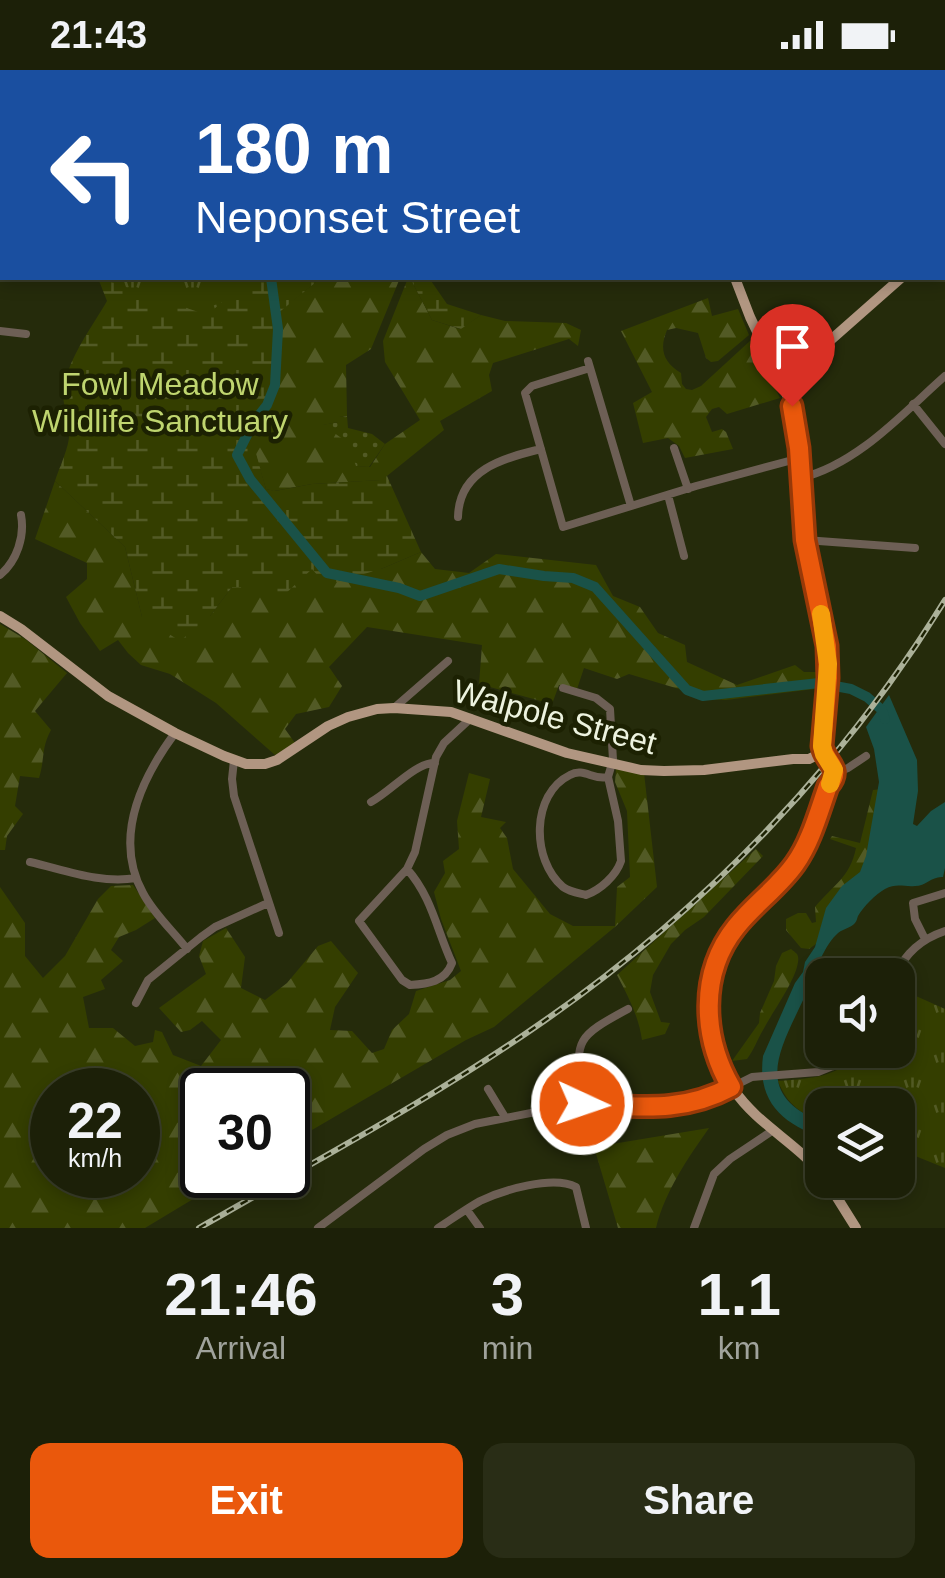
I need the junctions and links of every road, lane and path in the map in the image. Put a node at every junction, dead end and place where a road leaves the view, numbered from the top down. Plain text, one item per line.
1 (736, 280) edge
2 (899, 280) edge
3 (0, 331) edge
4 (26, 334) dead end
5 (770, 357) junction
6 (802, 365) junction
7 (945, 376) edge
8 (782, 383) junction
9 (913, 404) junction
10 (945, 444) edge
11 (674, 448) dead end
12 (541, 449) junction
13 (800, 458) junction
14 (801, 478) junction
15 (688, 489) junction
16 (668, 495) junction
17 (632, 506) junction
18 (21, 515) dead end
19 (458, 517) dead end
20 (805, 540) junction
21 (915, 548) dead end
22 (684, 556) dead end
23 (0, 575) edge
24 (0, 616) edge
25 (448, 661) dead end
26 (563, 688) dead end
27 (394, 708) junction
28 (471, 718) junction
29 (176, 733) junction
30 (817, 754) junction
31 (866, 756) dead end
32 (234, 760) junction
33 (435, 763) junction
34 (612, 765) junction
35 (835, 773) junction
36 (608, 777) junction
37 (828, 786) junction
38 (371, 802) dead end
39 (30, 862) dead end
40 (407, 869) junction
41 (136, 878) junction
42 (945, 893) edge
43 (268, 903) junction
44 (945, 931) edge
45 (279, 934) dead end
46 (925, 940) junction
47 (187, 949) junction
48 (904, 958) edge
49 (136, 1003) dead end
50 (628, 1009) dead end
51 (828, 1068) edge
52 (731, 1087) junction
53 (488, 1089) dead end
54 (582, 1104) junction
55 (505, 1118) junction
56 (772, 1130) junction
57 (805, 1160) edge
58 (837, 1198) edge
59 (467, 1210) junction
60 (319, 1228) edge
61 (438, 1228) edge
62 (480, 1228) edge
63 (586, 1228) edge
64 (694, 1228) edge
65 (856, 1228) edge

1 - 5 main road
2 - 6 main road
3 - 4 street
5 - 6 street
5 - 8 main road
6 - 8 main road
7 - 9 street
8 - 13 main road
9 - 10 street
9 - 14 street
11 - 15 street
12 - 17 street
12 - 17 street
12 - 19 street
13 - 14 main road
13 - 15 street
14 - 20 main road
15 - 16 street
16 - 17 street
16 - 22 street
18 - 23 street
20 - 21 street
20 - 30 main road
24 - 29 main road, Walpole Street
25 - 27 street
26 - 34 street
27 - 28 main road, Walpole Street
27 - 32 main road, Walpole Street
28 - 33 street
28 - 34 main road, Walpole Street
29 - 32 main road, Walpole Street
29 - 41 street
30 - 34 main road, Walpole Street
30 - 35 main road
30 - 37 main road
31 - 35 street
32 - 43 street
33 - 38 street
33 - 40 street
34 - 36 street
35 - 37 main road
36 - 36 street
37 - 52 main road
39 - 41 street
40 - 40 street
41 - 47 street
42 - 46 street
43 - 45 street
43 - 47 street
44 - 46 street
46 - 48 street
47 - 49 street
50 - 54 street
51 - 52 street
52 - 54 street
52 - 56 main road
53 - 55 street
54 - 55 street
55 - 60 street
56 - 57 main road
56 - 64 street
58 - 65 main road
59 - 61 street
59 - 62 street
59 - 63 street

